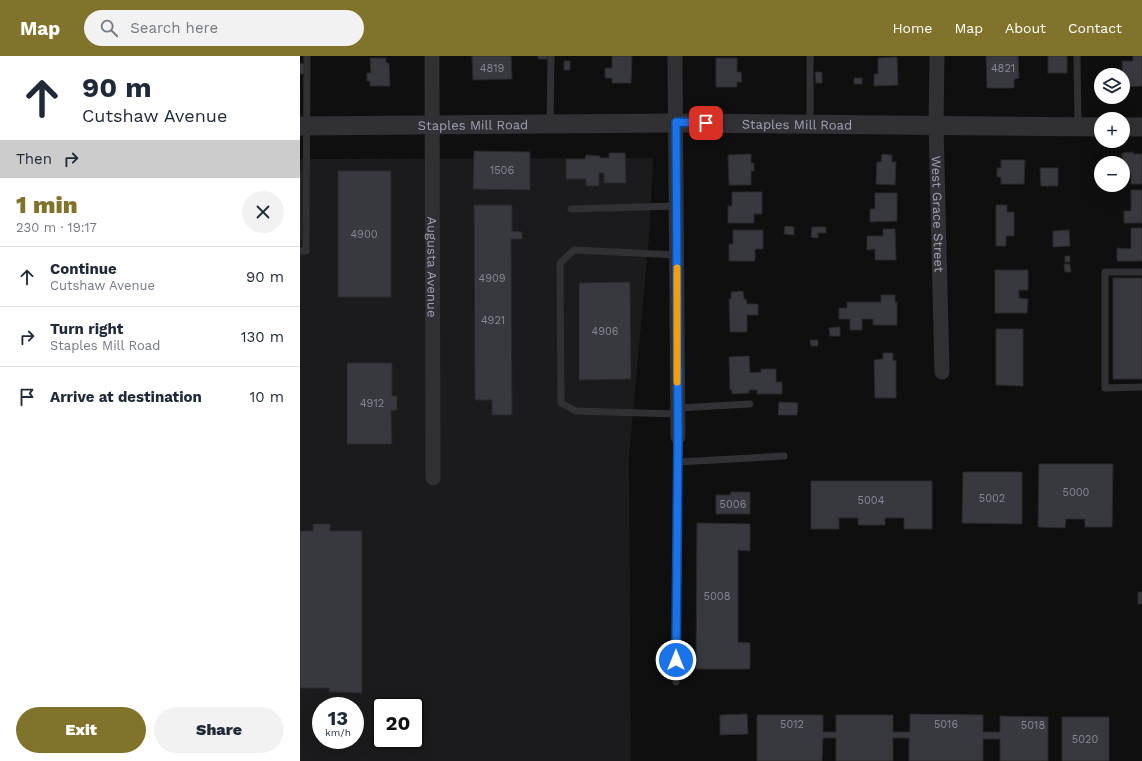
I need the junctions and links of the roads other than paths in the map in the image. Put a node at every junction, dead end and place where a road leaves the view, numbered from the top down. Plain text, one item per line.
1 (307, 56) edge
2 (432, 56) edge
3 (551, 56) edge
4 (675, 56) edge
5 (810, 56) edge
6 (937, 56) edge
7 (1077, 56) edge
8 (676, 122) junction
9 (550, 124) junction
10 (810, 124) junction
11 (432, 125) junction
12 (936, 125) junction
13 (303, 126) edge
14 (1078, 127) junction
15 (1094, 127) edge
16 (1130, 127) edge
17 (1142, 127) edge
18 (676, 206) junction
19 (571, 209) dead end
20 (300, 251) edge
21 (676, 256) junction
22 (1142, 272) edge
23 (942, 372) dead end
24 (1142, 387) edge
25 (750, 404) dead end
26 (678, 411) junction
27 (678, 437) joint
28 (784, 456) dead end
29 (678, 462) junction
30 (433, 478) dead end
31 (676, 682) dead end

1 - 13 lane
2 - 11 street, Augusta Avenue
3 - 9 lane
4 - 8 street
5 - 10 lane
6 - 12 street, West Grace Street
7 - 14 lane
8 - 9 street, Staples Mill Road
8 - 10 street, Staples Mill Road
8 - 18 street
9 - 11 street, Staples Mill Road
10 - 12 street, Staples Mill Road
11 - 13 street, Staples Mill Road
11 - 30 street, Augusta Avenue
12 - 14 street, Staples Mill Road
12 - 23 street, West Grace Street
13 - 20 lane
14 - 15 street, Staples Mill Road
16 - 17 street
18 - 19 lane
18 - 21 street
21 - 26 street
21 - 26 lane
22 - 24 lane
25 - 26 lane
26 - 27 street
27 - 29 lane
28 - 29 lane
29 - 31 lane

